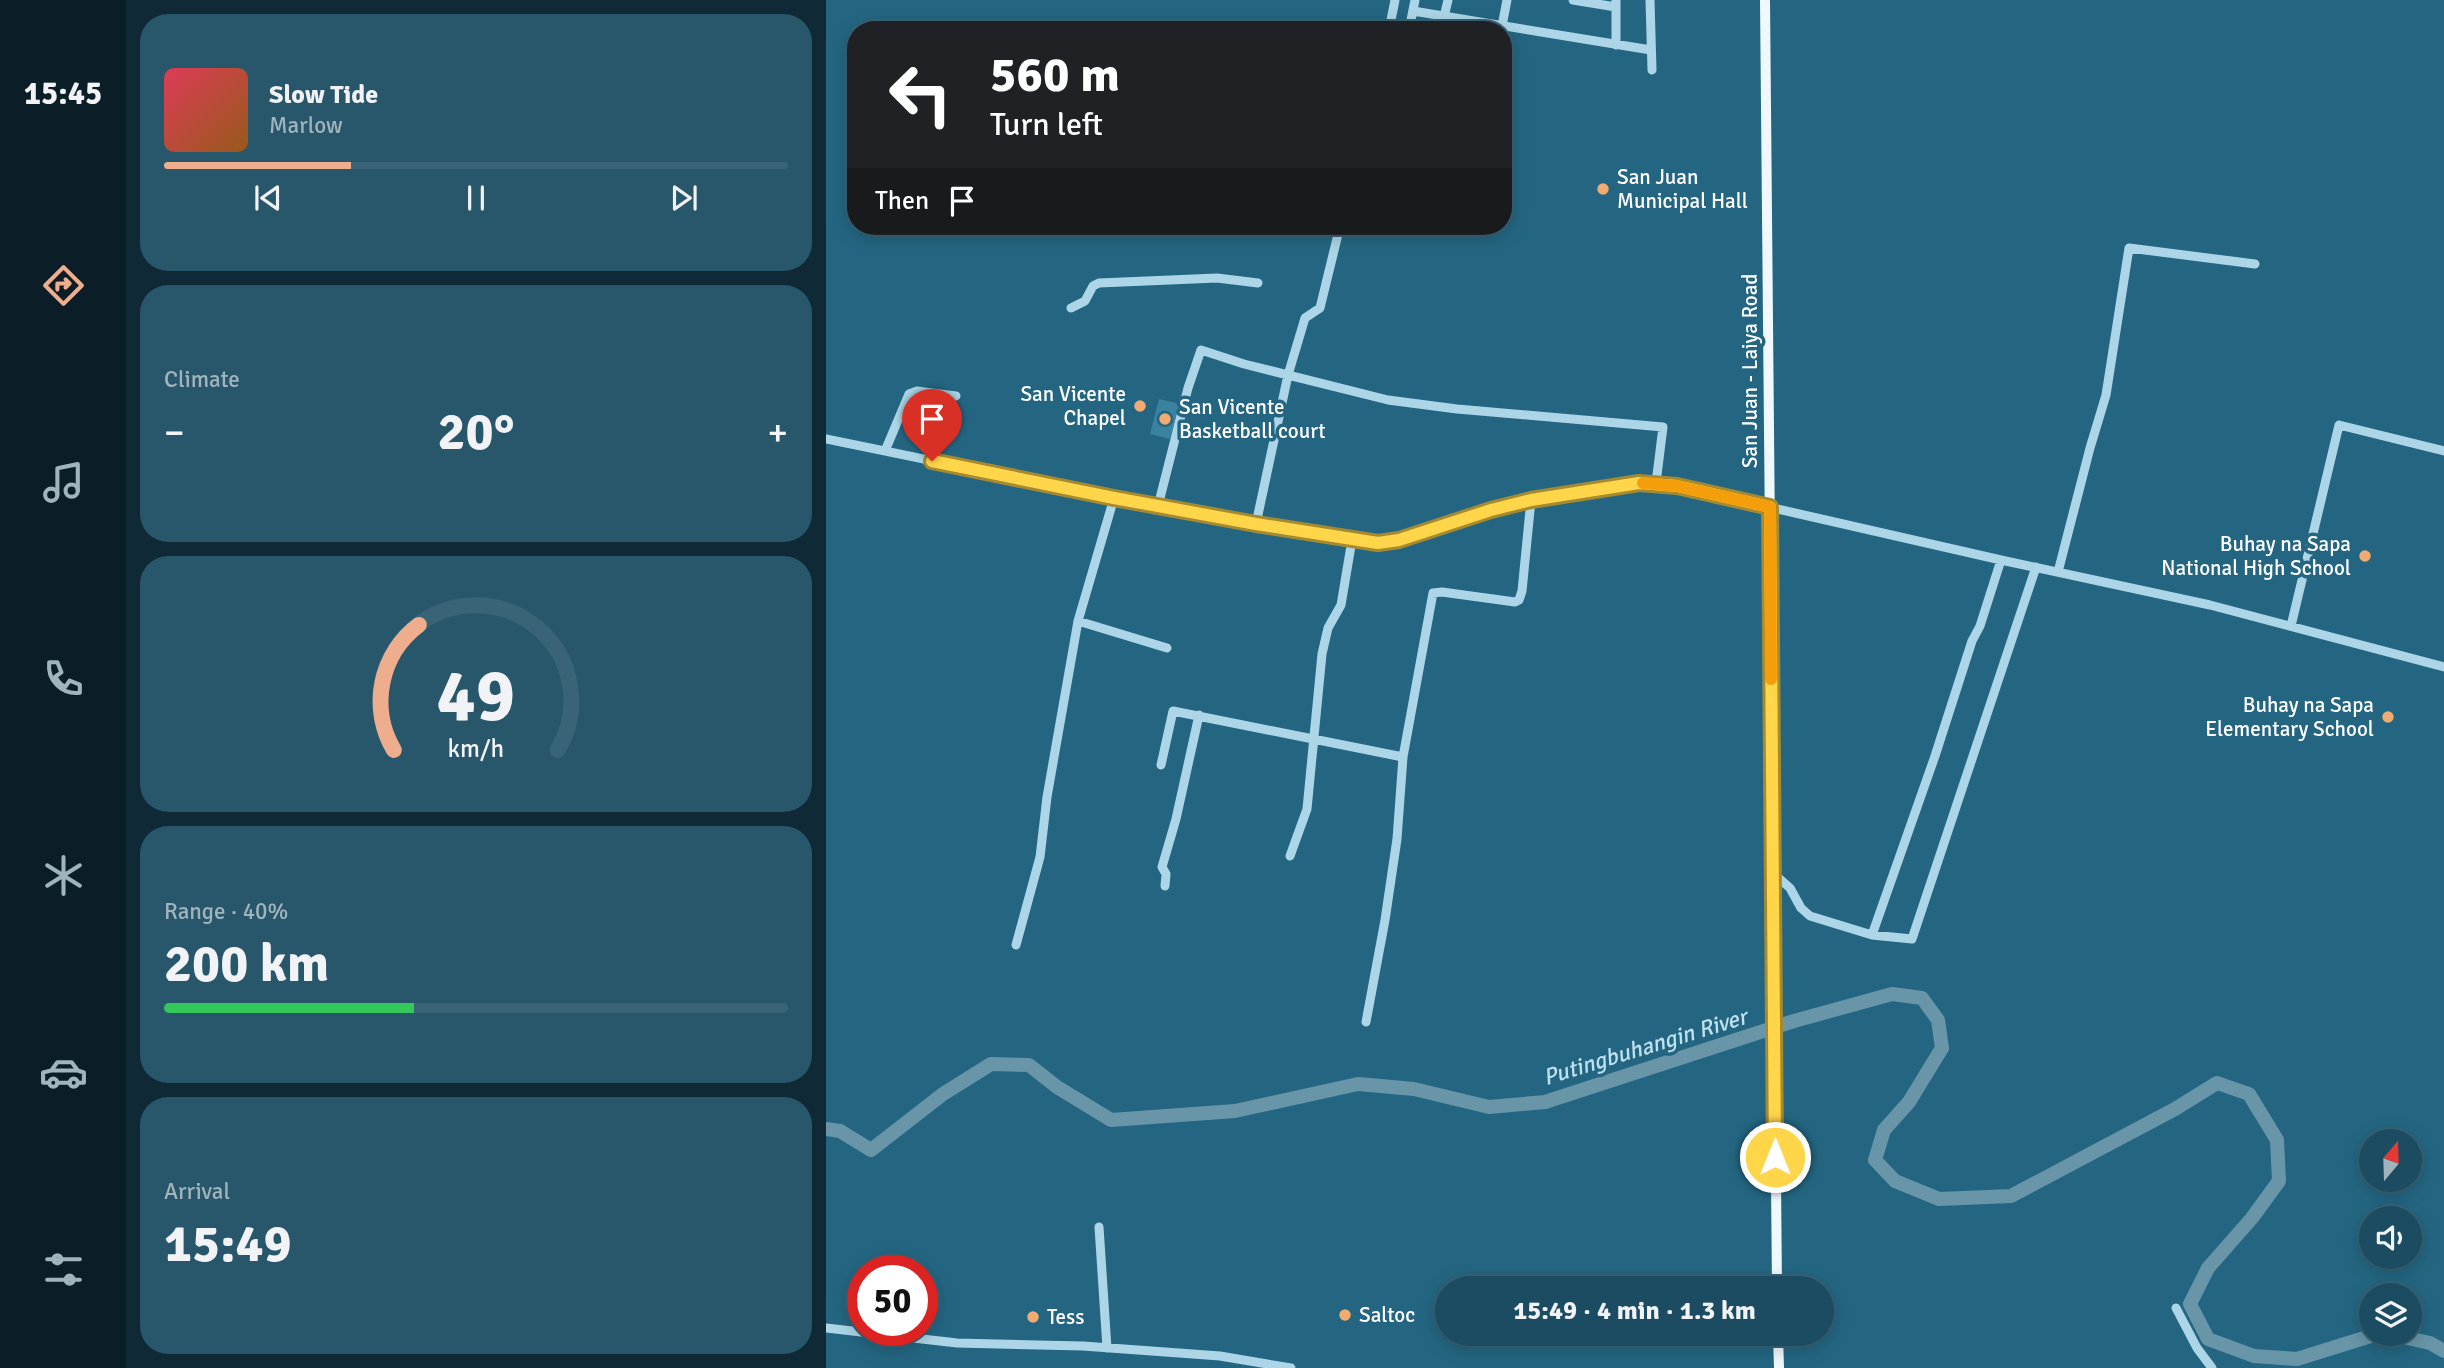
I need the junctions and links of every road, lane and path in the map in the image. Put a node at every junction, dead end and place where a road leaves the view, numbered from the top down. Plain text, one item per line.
1 (1395, 0) edge
2 (1415, 0) edge
3 (1448, 0) edge
4 (1507, 0) edge
5 (1573, 0) edge
6 (1650, 0) edge
7 (1765, 0) edge
8 (1616, 4) edge
9 (1413, 11) junction
10 (1444, 16) junction
11 (1391, 21) edge
12 (1411, 21) edge
13 (1473, 21) edge
14 (1503, 21) edge
15 (1512, 28) edge
16 (1616, 45) junction
17 (1651, 50) junction
18 (1652, 70) dead end
19 (1338, 235) edge
20 (2255, 264) dead end
21 (1258, 283) dead end
22 (1071, 308) dead end
23 (1288, 375) junction
24 (956, 396) dead end
25 (826, 439) edge
26 (885, 451) junction
27 (2444, 451) edge
28 (1656, 483) junction
29 (1114, 498) junction
30 (1531, 500) junction
31 (1158, 506) junction
32 (1770, 507) junction
33 (1256, 524) junction
34 (1352, 540) junction
35 (2001, 560) junction
36 (2036, 567) junction
37 (2058, 572) junction
38 (1078, 621) junction
39 (2291, 626) junction
40 (1167, 648) dead end
41 (2444, 667) edge
42 (1199, 715) junction
43 (1314, 738) junction
44 (1403, 757) junction
45 (1161, 765) dead end
46 (1290, 856) dead end
47 (1773, 873) junction
48 (1165, 886) dead end
49 (1872, 935) junction
50 (1016, 945) dead end
51 (1366, 1022) dead end
52 (1099, 1227) dead end
53 (1777, 1276) edge
54 (2176, 1308) dead end
55 (826, 1328) edge
56 (1778, 1346) edge
57 (1107, 1348) junction
58 (1291, 1368) edge
59 (1779, 1368) edge
60 (2212, 1368) edge

1 - 11 street
2 - 9 street
3 - 10 street
4 - 14 street
5 - 8 street
6 - 17 street
7 - 32 main road, San Juan - Laiya Road
8 - 16 street
9 - 10 street
9 - 12 street
10 - 13 street
15 - 16 street
16 - 17 street
17 - 18 street
19 - 23 street
20 - 37 street
21 - 22 street
23 - 28 street
23 - 31 street
23 - 33 street
24 - 26 street
25 - 26 street
26 - 29 street
27 - 39 street
28 - 30 street
28 - 32 street
29 - 31 street
29 - 38 street
30 - 34 street
30 - 44 street
31 - 33 street
32 - 35 street
32 - 47 main road, San Juan - Laiya Road
33 - 34 street
34 - 43 street
35 - 36 street
35 - 49 street
36 - 37 street
36 - 49 street
37 - 39 street
38 - 40 street
38 - 50 street
39 - 41 street
42 - 43 street
42 - 45 street
42 - 48 street
43 - 44 street
43 - 46 street
44 - 51 street
47 - 49 street
47 - 53 main road, San Juan - Laiya Road
52 - 57 street
54 - 60 street
55 - 57 street
56 - 59 main road
57 - 58 street

